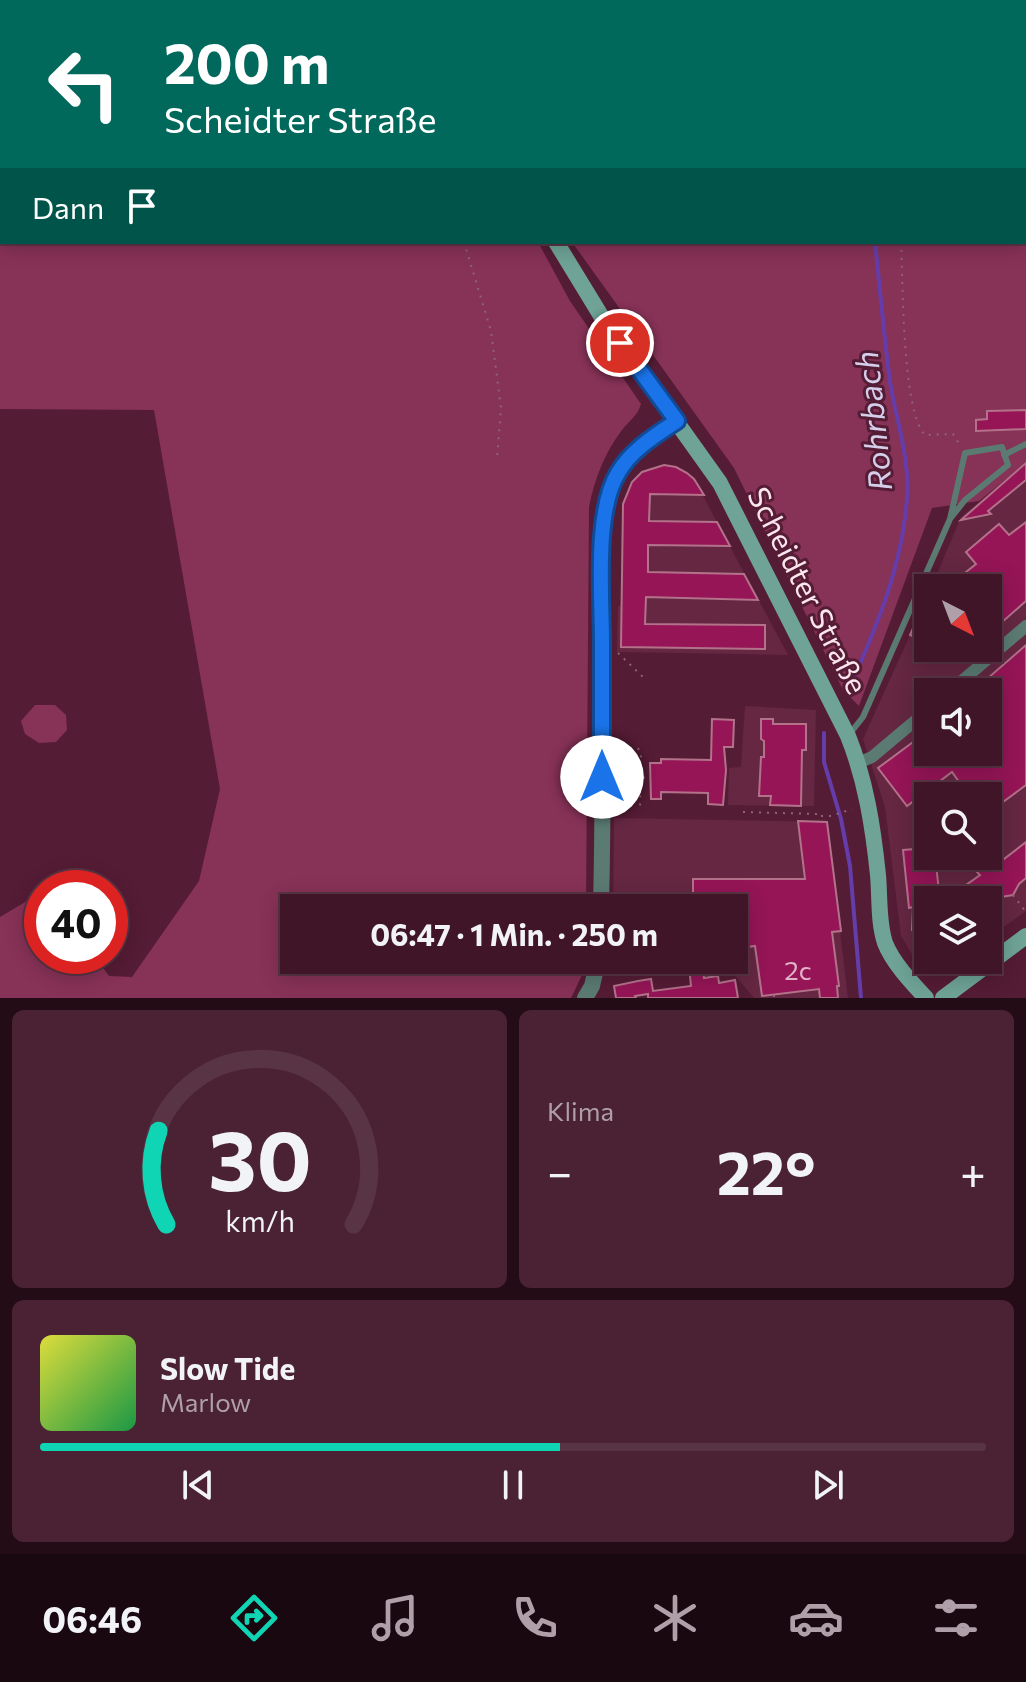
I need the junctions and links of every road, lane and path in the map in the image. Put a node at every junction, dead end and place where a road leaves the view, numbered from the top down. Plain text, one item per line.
1 (465, 244) edge
2 (557, 244) edge
3 (901, 244) edge
4 (677, 421) junction
5 (1026, 444) edge
6 (965, 453) junction
7 (1004, 455) junction
8 (497, 458) dead end
9 (950, 519) junction
10 (1026, 626) edge
11 (619, 653) dead end
12 (643, 677) dead end
13 (965, 678) edge
14 (914, 722) edge
15 (848, 736) junction
16 (638, 748) dead end
17 (858, 763) junction
18 (615, 777) dead end
19 (640, 778) junction
20 (650, 778) dead end
21 (853, 809) dead end
22 (640, 811) dead end
23 (743, 812) dead end
24 (601, 894) edge
25 (1013, 895) dead end
26 (1026, 912) edge
27 (1026, 936) edge
28 (594, 974) edge
29 (585, 998) edge
30 (926, 998) edge
31 (943, 998) edge

1 - 8 path
2 - 4 main road, Scheidter Straße
3 - 6 path
4 - 15 main road, Scheidter Straße
4 - 24 street
5 - 7 lane
6 - 7 lane
6 - 9 lane
7 - 9 lane
9 - 15 lane
10 - 13 street
11 - 12 path
14 - 17 street
15 - 17 main road, Scheidter Straße
16 - 19 path
17 - 30 main road, Scheidter Straße
18 - 19 path
19 - 20 path
19 - 22 path
21 - 23 path
25 - 26 path
27 - 31 main road
28 - 29 street

